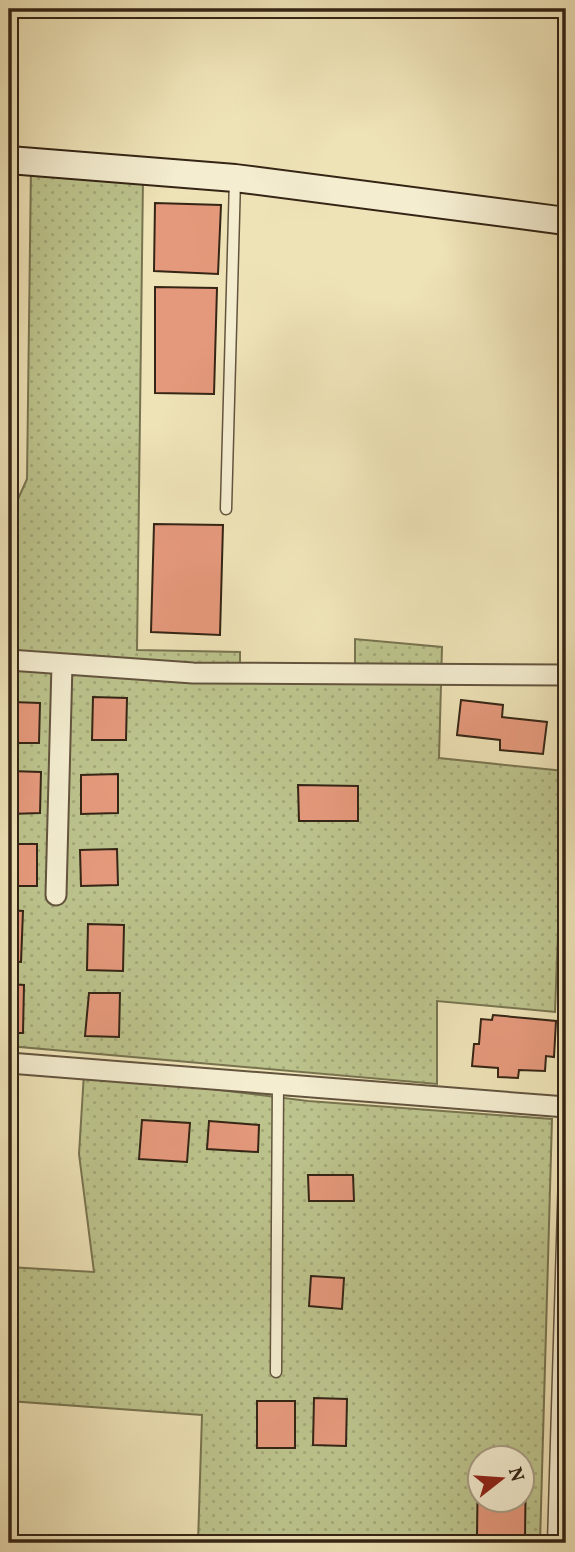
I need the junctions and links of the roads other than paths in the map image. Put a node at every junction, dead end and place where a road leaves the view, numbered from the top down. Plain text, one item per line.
1 (9, 160) edge
2 (235, 178) junction
3 (566, 220) edge
4 (226, 509) dead end
5 (9, 660) edge
6 (62, 664) junction
7 (566, 675) edge
8 (56, 895) dead end
9 (9, 1063) edge
10 (278, 1084) junction
11 (566, 1107) edge
12 (276, 1372) dead end
13 (553, 1543) edge

1 - 2 street
2 - 3 street
2 - 4 lane
5 - 6 street
6 - 7 street
6 - 8 street
9 - 10 street
10 - 11 street
10 - 12 lane
11 - 13 lane

